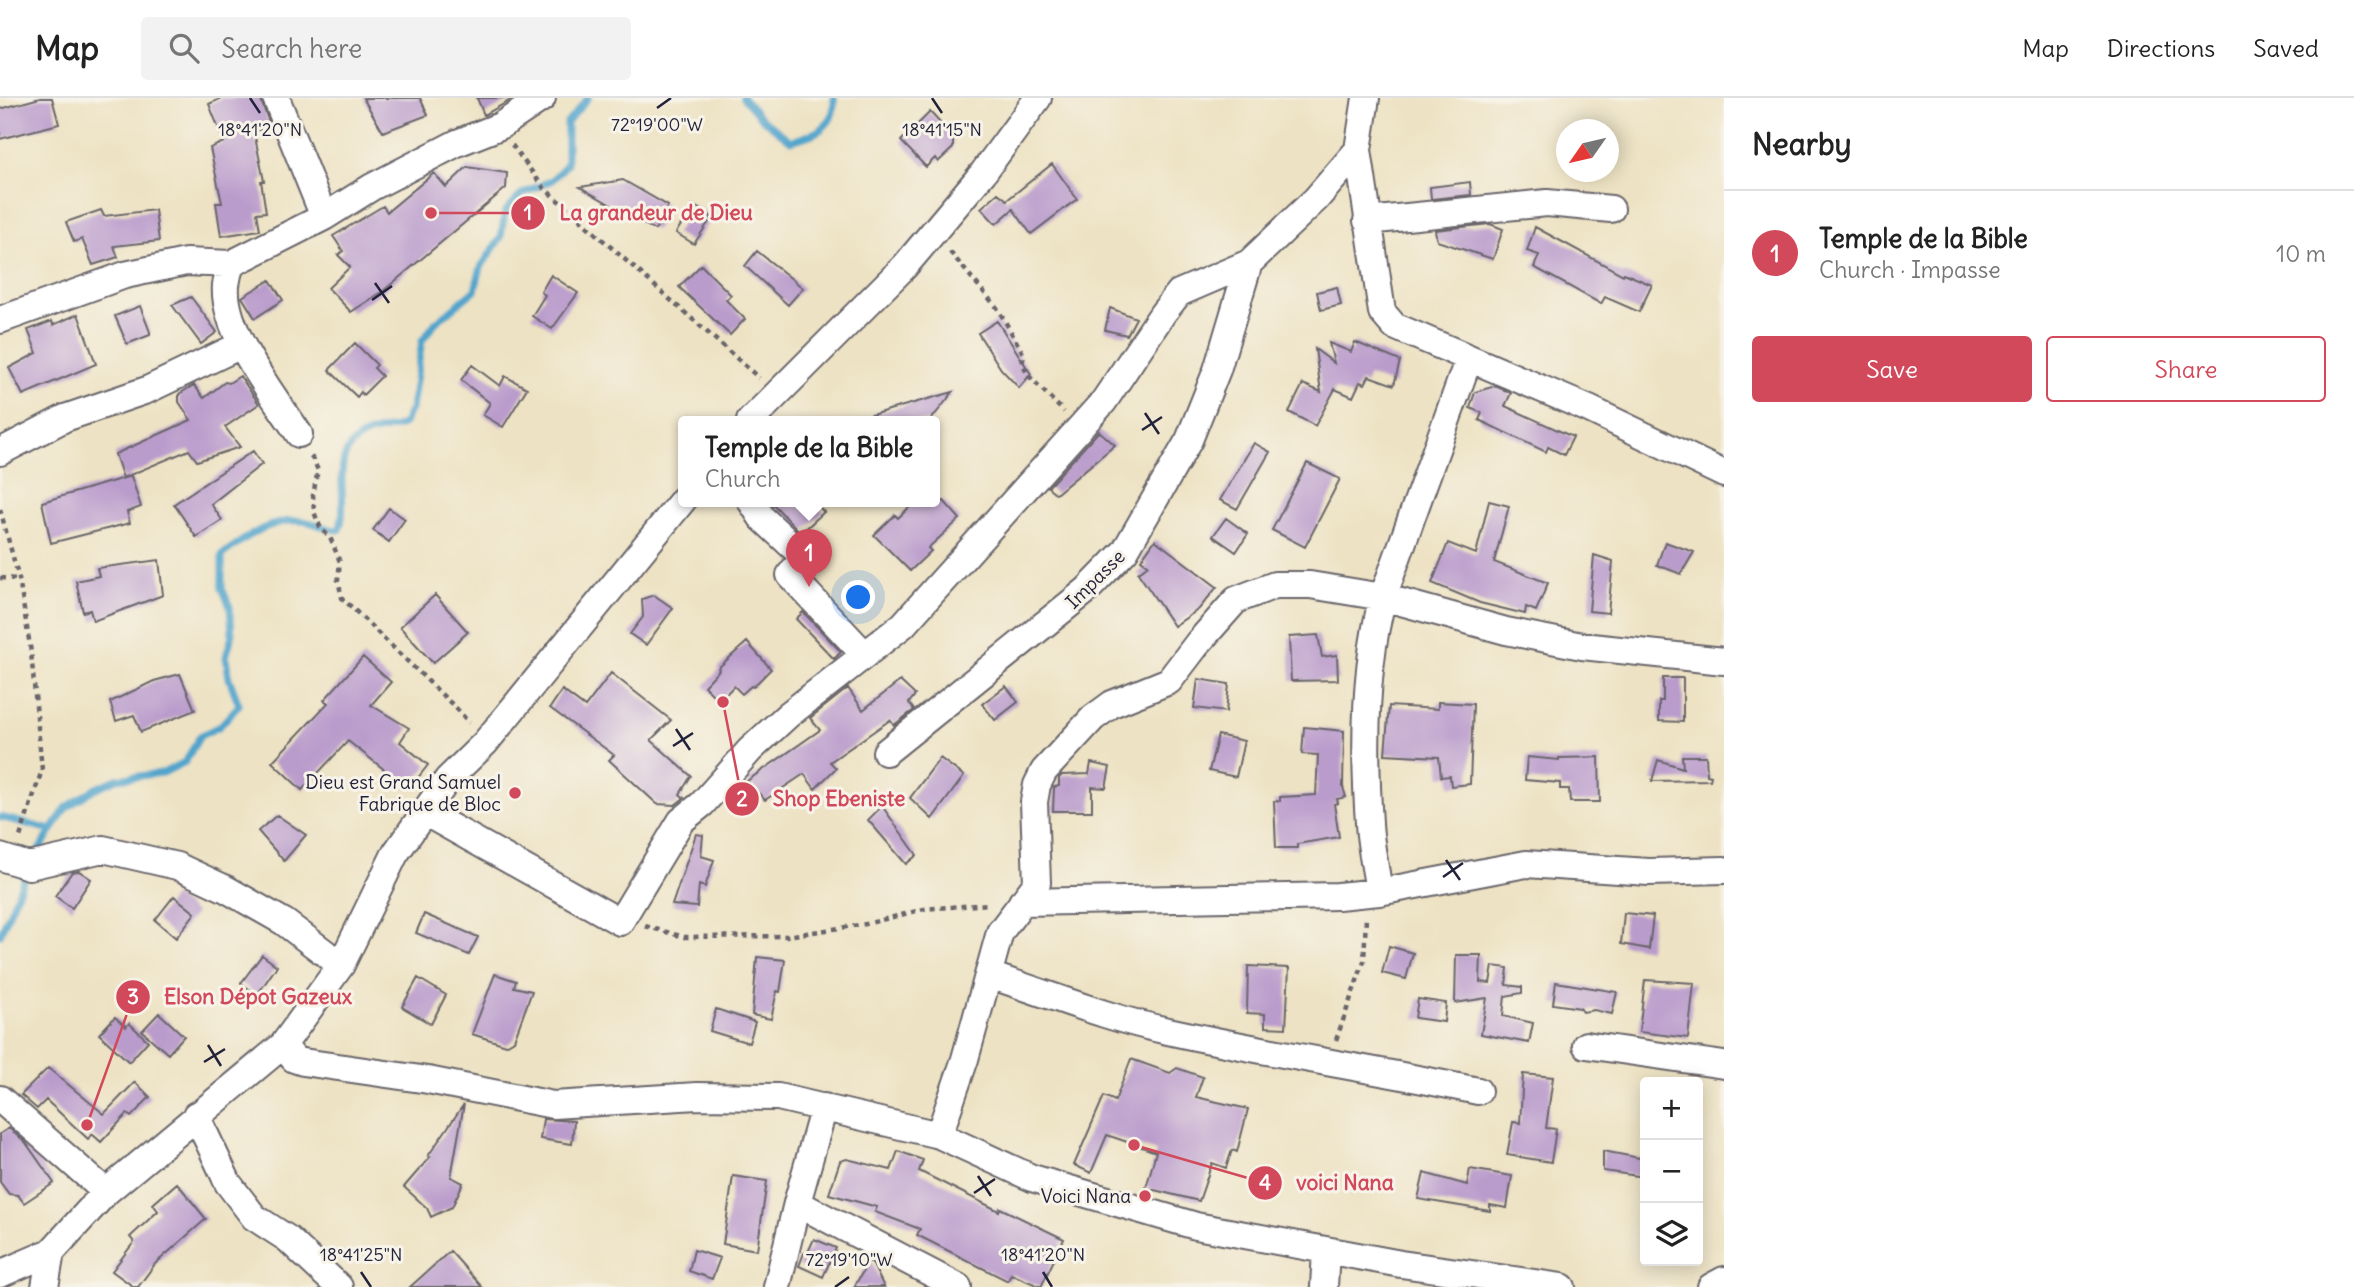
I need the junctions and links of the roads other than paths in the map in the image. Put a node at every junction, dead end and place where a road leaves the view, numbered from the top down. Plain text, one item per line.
1 (276, 98) edge
2 (542, 98) edge
3 (1038, 98) edge
4 (1366, 98) edge
5 (1358, 150) junction
6 (1362, 190) junction
7 (1316, 199) junction
8 (1611, 209) dead end
9 (324, 217) junction
10 (1367, 221) junction
11 (1249, 263) junction
12 (231, 264) junction
13 (0, 320) edge
14 (241, 345) junction
15 (1469, 358) junction
16 (755, 416) edge
17 (299, 434) dead end
18 (0, 452) edge
19 (1724, 474) edge
20 (678, 506) edge
21 (755, 507) edge
22 (1383, 597) junction
23 (864, 654) junction
24 (1724, 662) edge
25 (886, 752) dead end
26 (424, 812) junction
27 (0, 857) edge
28 (1724, 870) edge
29 (1373, 892) junction
30 (1022, 902) junction
31 (341, 965) junction
32 (989, 975) junction
33 (283, 1045) junction
34 (1586, 1045) dead end
35 (1724, 1065) edge
36 (1478, 1091) dead end
37 (0, 1099) edge
38 (824, 1107) junction
39 (196, 1115) junction
40 (939, 1135) junction
41 (106, 1192) junction
42 (797, 1203) junction
43 (1326, 1250) junction
44 (51, 1252) junction
45 (0, 1274) edge
46 (1724, 1280) edge
47 (1475, 1281) edge
48 (45, 1287) edge
49 (339, 1287) edge
50 (777, 1287) edge
51 (958, 1287) edge
52 (1324, 1287) edge
53 (1562, 1287) edge
54 (1711, 1287) edge

1 - 9 street
2 - 9 street
3 - 16 street
4 - 5 street
5 - 6 street
5 - 7 street
6 - 7 street
6 - 10 street
7 - 11 street
8 - 10 street
9 - 12 street
10 - 15 street
11 - 23 street
11 - 25 street, Impasse
12 - 13 street
12 - 14 street
14 - 17 street
14 - 18 street
15 - 19 street
15 - 22 street
20 - 26 street
21 - 23 street
22 - 24 street
22 - 29 street
22 - 30 street
23 - 26 street
26 - 31 street
27 - 31 street
28 - 29 street
29 - 30 street
30 - 32 street
31 - 33 street
32 - 36 street
32 - 40 street
33 - 38 street
33 - 39 street
34 - 35 street
37 - 41 street
38 - 40 street
38 - 42 street
39 - 41 street
39 - 49 street
40 - 43 street
41 - 44 street
42 - 50 street
42 - 51 street
43 - 47 street
43 - 52 street
44 - 45 street
44 - 48 street
46 - 54 street
47 - 53 street

